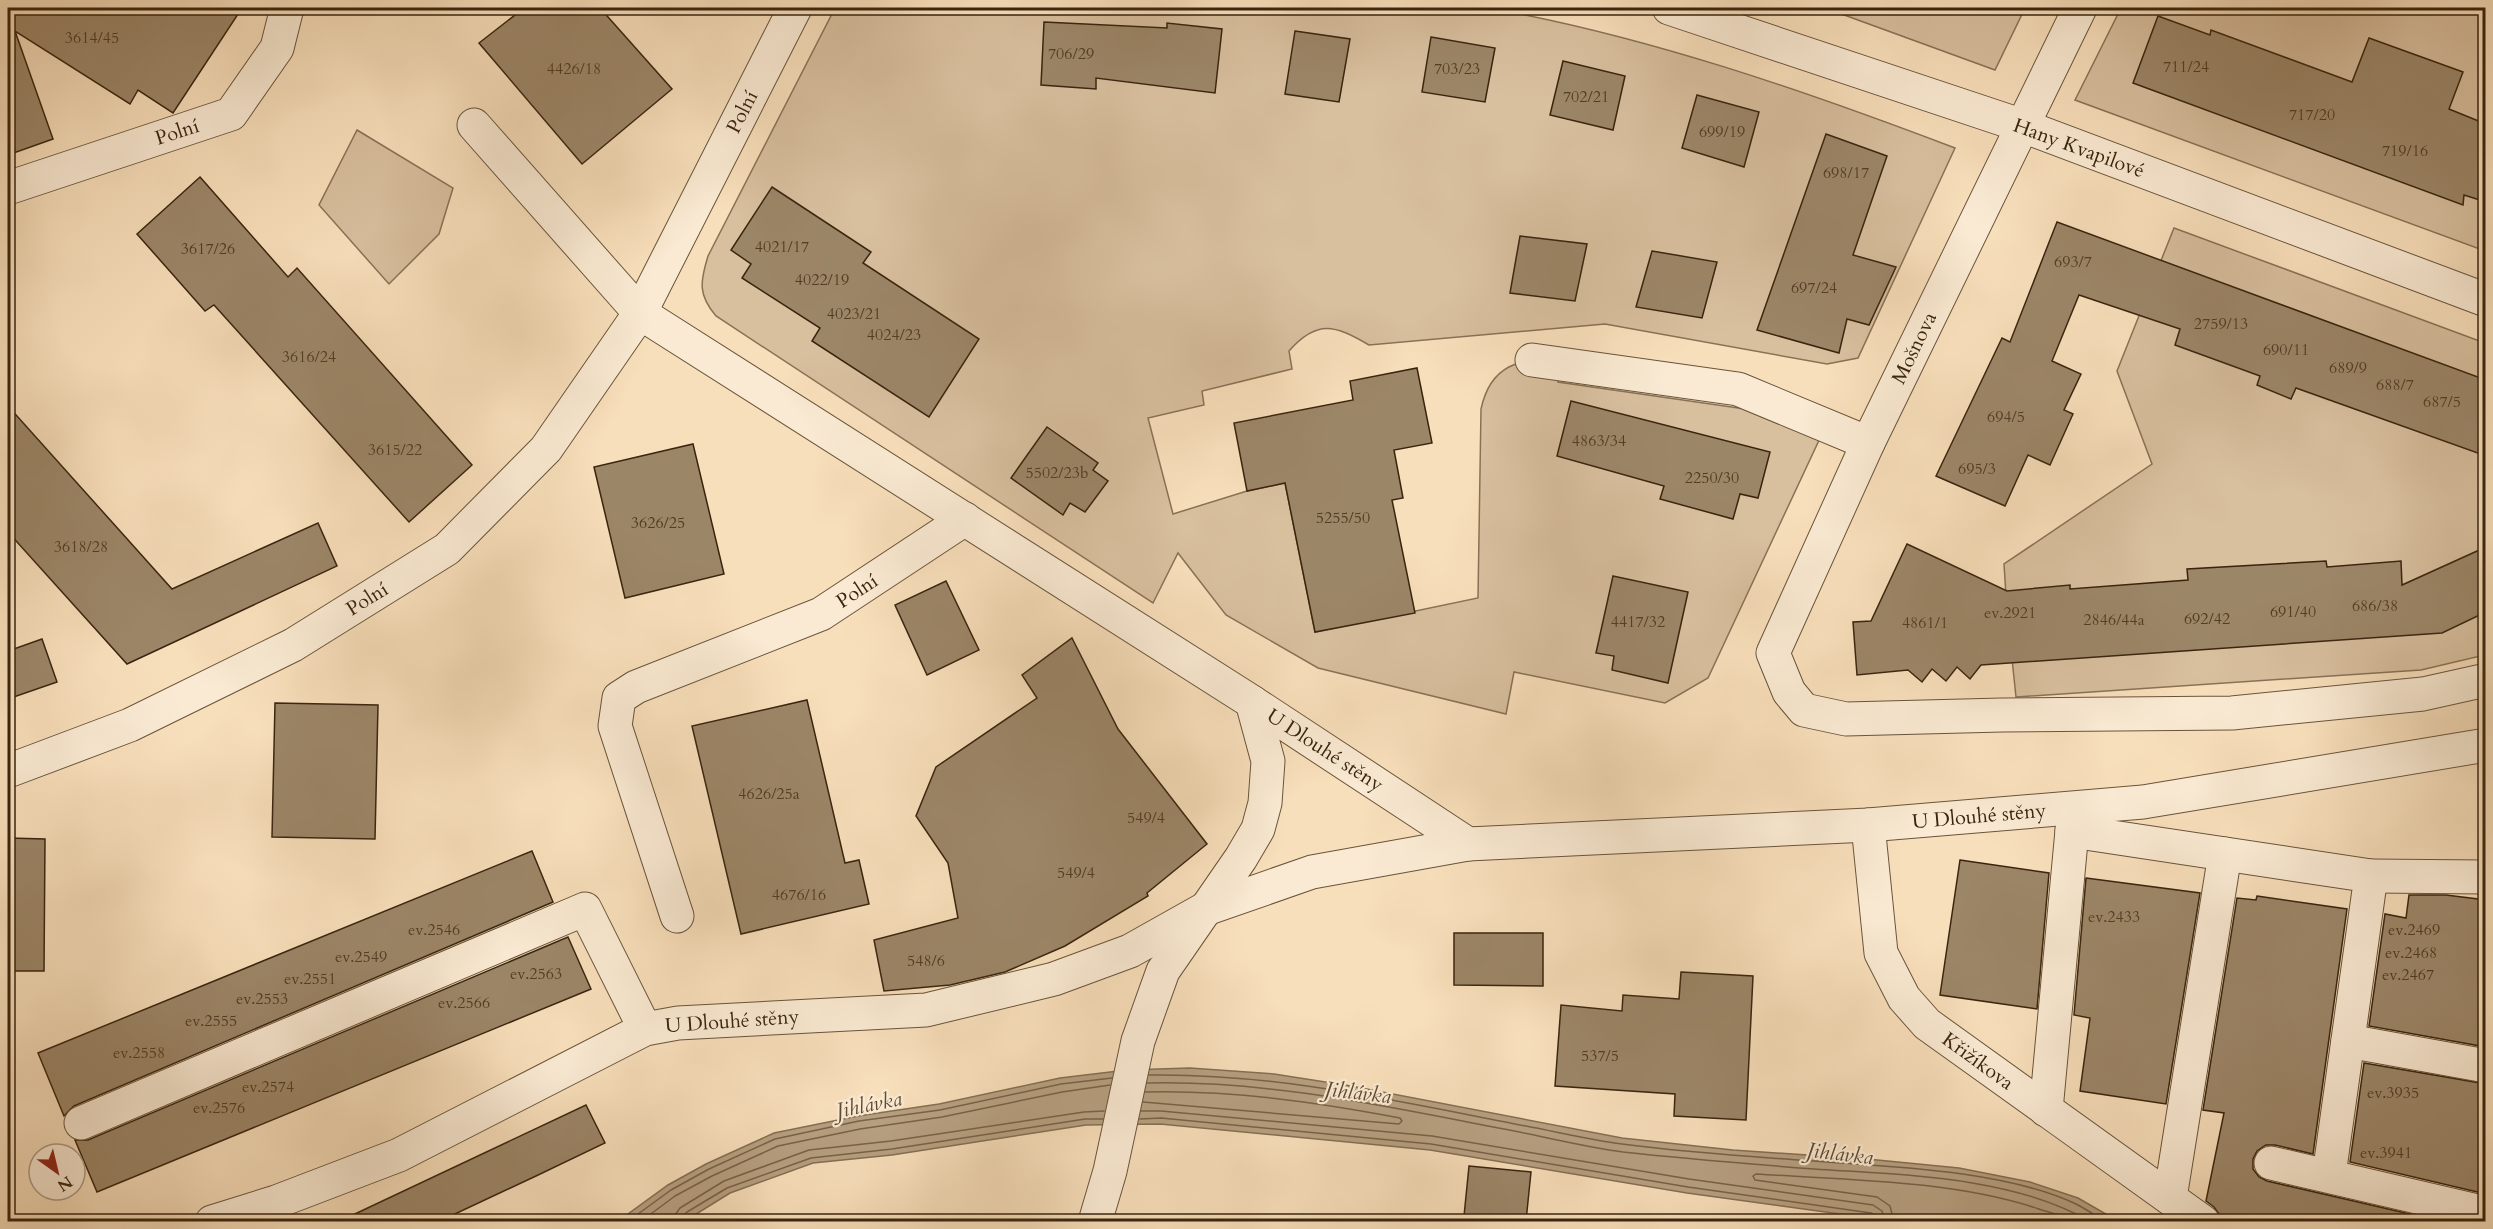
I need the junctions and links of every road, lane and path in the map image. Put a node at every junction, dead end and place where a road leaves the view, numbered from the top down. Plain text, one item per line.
1 (286, 8) edge
2 (795, 8) edge
3 (1669, 8) edge
4 (2080, 8) edge
5 (474, 124) dead end
6 (2023, 126) junction
7 (8, 188) edge
8 (2486, 300) edge
9 (640, 313) junction
10 (1532, 360) dead end
11 (1868, 443) junction
12 (965, 519) junction
13 (2486, 680) edge
14 (1252, 702) junction
15 (2486, 745) edge
16 (8, 771) edge
17 (2073, 819) junction
18 (1869, 825) junction
19 (1468, 844) junction
20 (2225, 854) junction
21 (2371, 876) junction
22 (2486, 877) edge
23 (1203, 910) junction
24 (676, 916) dead end
25 (645, 1029) junction
26 (2348, 1041) junction
27 (2486, 1066) edge
28 (2046, 1110) junction
29 (81, 1123) dead end
30 (2271, 1163) dead end
31 (2329, 1175) junction
32 (2170, 1198) junction
33 (2486, 1213) edge
34 (231, 1219) edge
35 (1095, 1221) edge
36 (2203, 1221) edge

1 - 7 street, Polní
2 - 9 street, Polní
3 - 6 street, Hany Kvapilové
4 - 6 street, Mošnova
5 - 9 street
6 - 8 street, Hany Kvapilové
6 - 11 street, Mošnova
9 - 12 street
9 - 16 street, Polní
10 - 11 street
11 - 13 street, Mošnova
12 - 14 street
12 - 24 street, Polní
14 - 19 street, U Dlouhé stěny
14 - 23 street, U Dlouhé stěny
15 - 17 street, U Dlouhé stěny
17 - 18 street, U Dlouhé stěny
17 - 20 street
17 - 28 street
18 - 19 street, U Dlouhé stěny
18 - 28 street, Křižíkova
19 - 23 street, U Dlouhé stěny
20 - 21 street
20 - 32 street
21 - 22 street
21 - 26 street
23 - 25 street, U Dlouhé stěny
23 - 35 street, U Dlouhé stěny
25 - 29 street
25 - 34 street, U Dlouhé stěny
26 - 27 street
26 - 31 street
28 - 32 street, Křižíkova
30 - 31 street
31 - 33 street
32 - 36 street, Křižíkova

